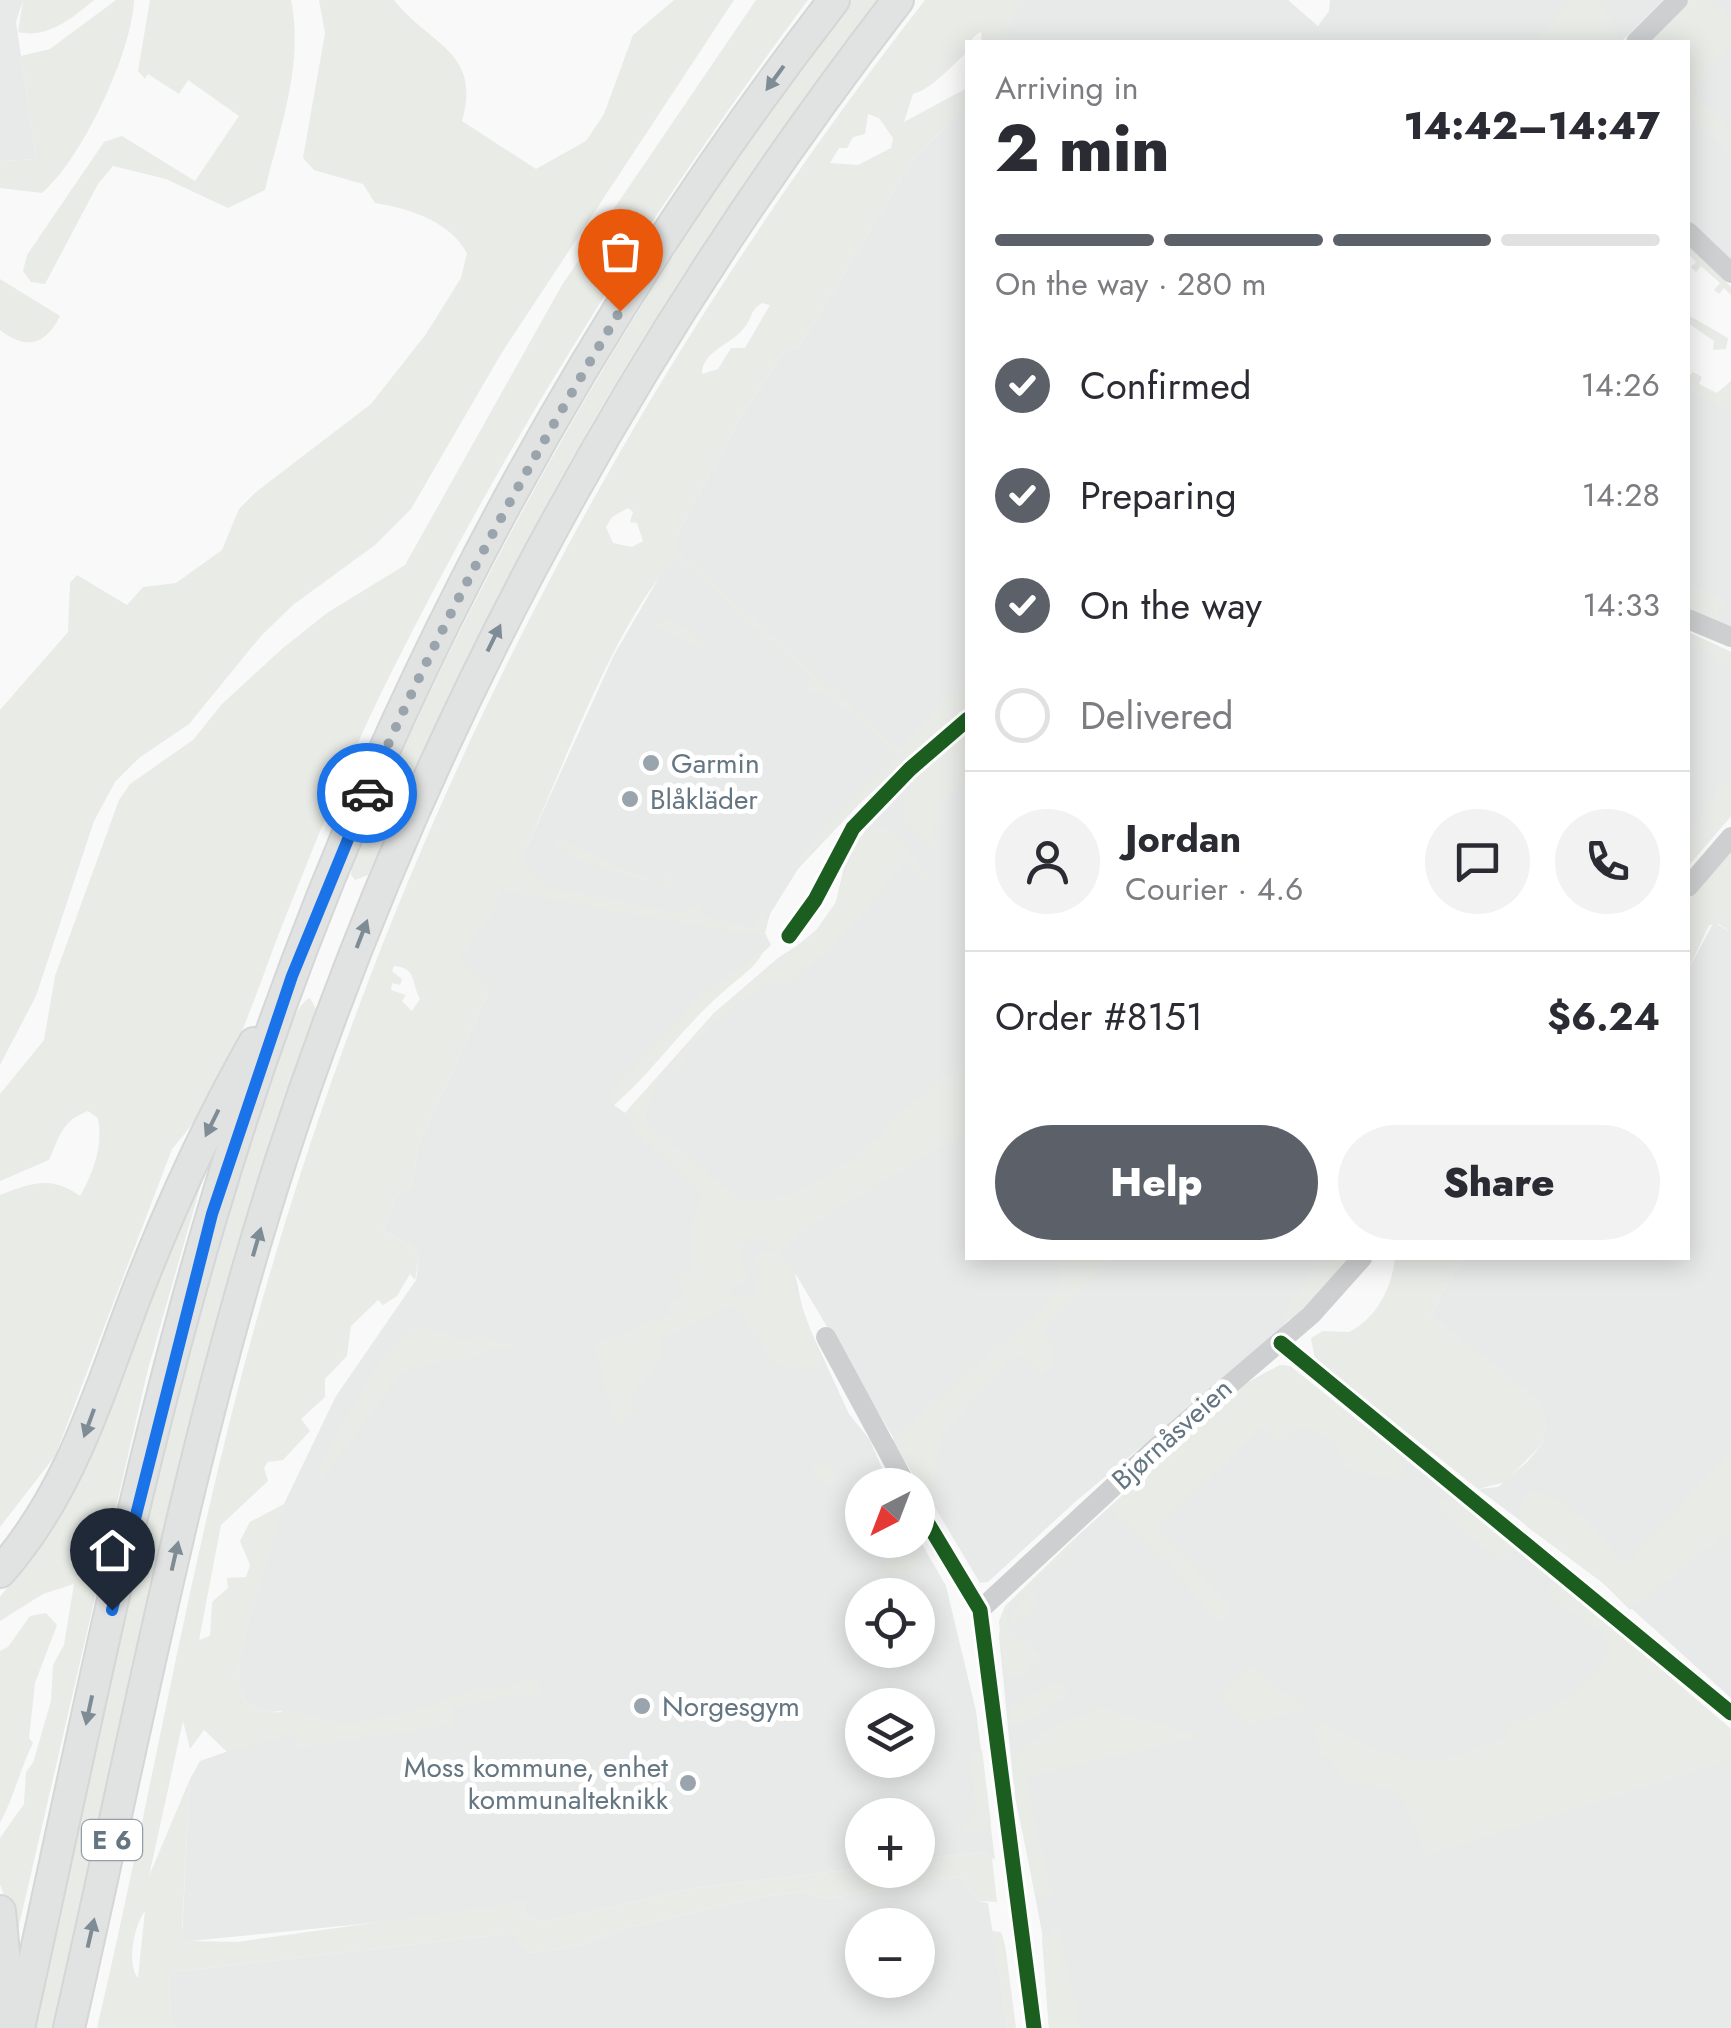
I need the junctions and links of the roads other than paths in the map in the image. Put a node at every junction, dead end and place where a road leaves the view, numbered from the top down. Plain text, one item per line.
1 (834, 0) edge
2 (898, 0) edge
3 (1678, 0) edge
4 (1638, 40) edge
5 (1690, 234) edge
6 (1731, 273) edge
7 (1690, 620) edge
8 (1731, 637) edge
9 (965, 722) edge
10 (1731, 837) edge
11 (1690, 885) edge
12 (789, 936) dead end
13 (292, 976) junction
14 (1360, 1260) edge
15 (826, 1337) dead end
16 (1281, 1343) junction
17 (897, 1468) edge
18 (935, 1535) edge
19 (0, 1572) edge
20 (980, 1610) junction
21 (1731, 1714) edge
22 (0, 1911) edge
23 (10, 2028) edge
24 (20, 2028) edge
25 (69, 2028) edge
26 (1034, 2028) edge

1 -> 13 highway, E 6
25 -> 2 highway, E 6
3 - 4 street
5 - 6 street
7 - 8 street
9 - 12 street
10 - 11 street
13 -> 19 highway, E 6
13 -> 24 highway, E 6
14 - 16 street, Bjørnåsveien
15 - 17 street
16 - 20 street, Bjørnåsveien
16 - 21 street
18 - 20 street
20 - 26 street
22 - 23 highway

